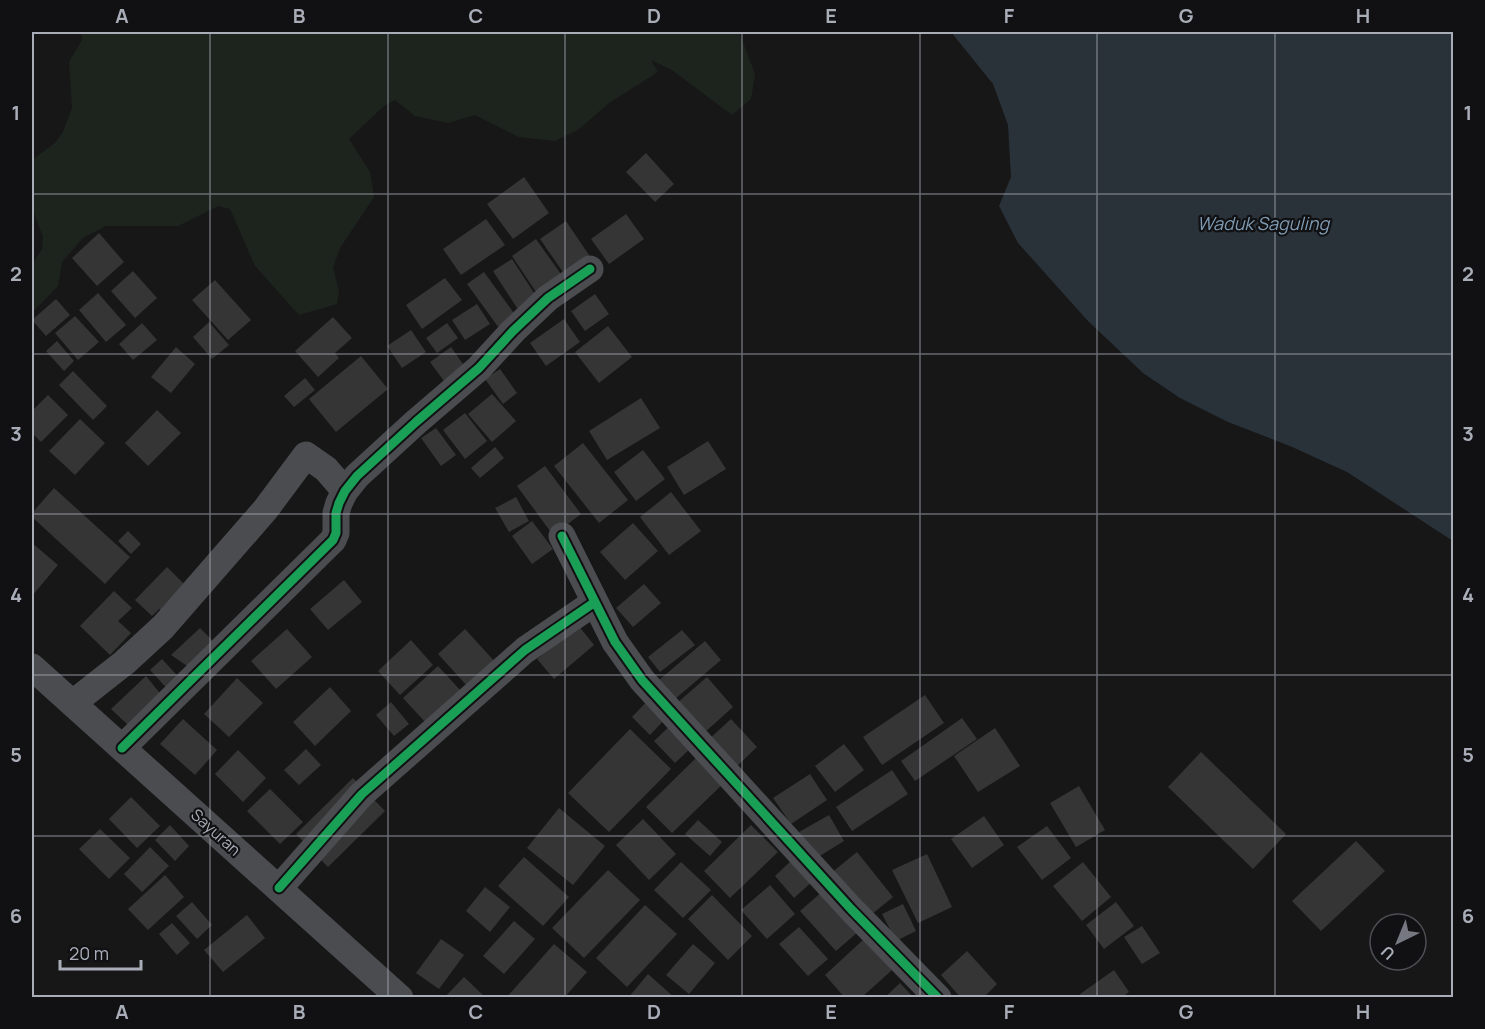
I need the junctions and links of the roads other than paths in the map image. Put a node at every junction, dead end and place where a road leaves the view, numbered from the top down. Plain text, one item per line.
1 (590, 269) dead end
2 (345, 491) junction
3 (562, 536) dead end
4 (595, 602) junction
5 (32, 667) edge
6 (73, 703) junction
7 (122, 748) junction
8 (279, 888) junction
9 (400, 998) edge
10 (938, 998) edge

1 - 2 street
2 - 6 street
2 - 7 street
3 - 4 street
4 - 8 street
4 - 10 street
5 - 6 street, Sayuran
6 - 7 street, Sayuran
7 - 8 street, Sayuran
8 - 9 street, Sayuran

